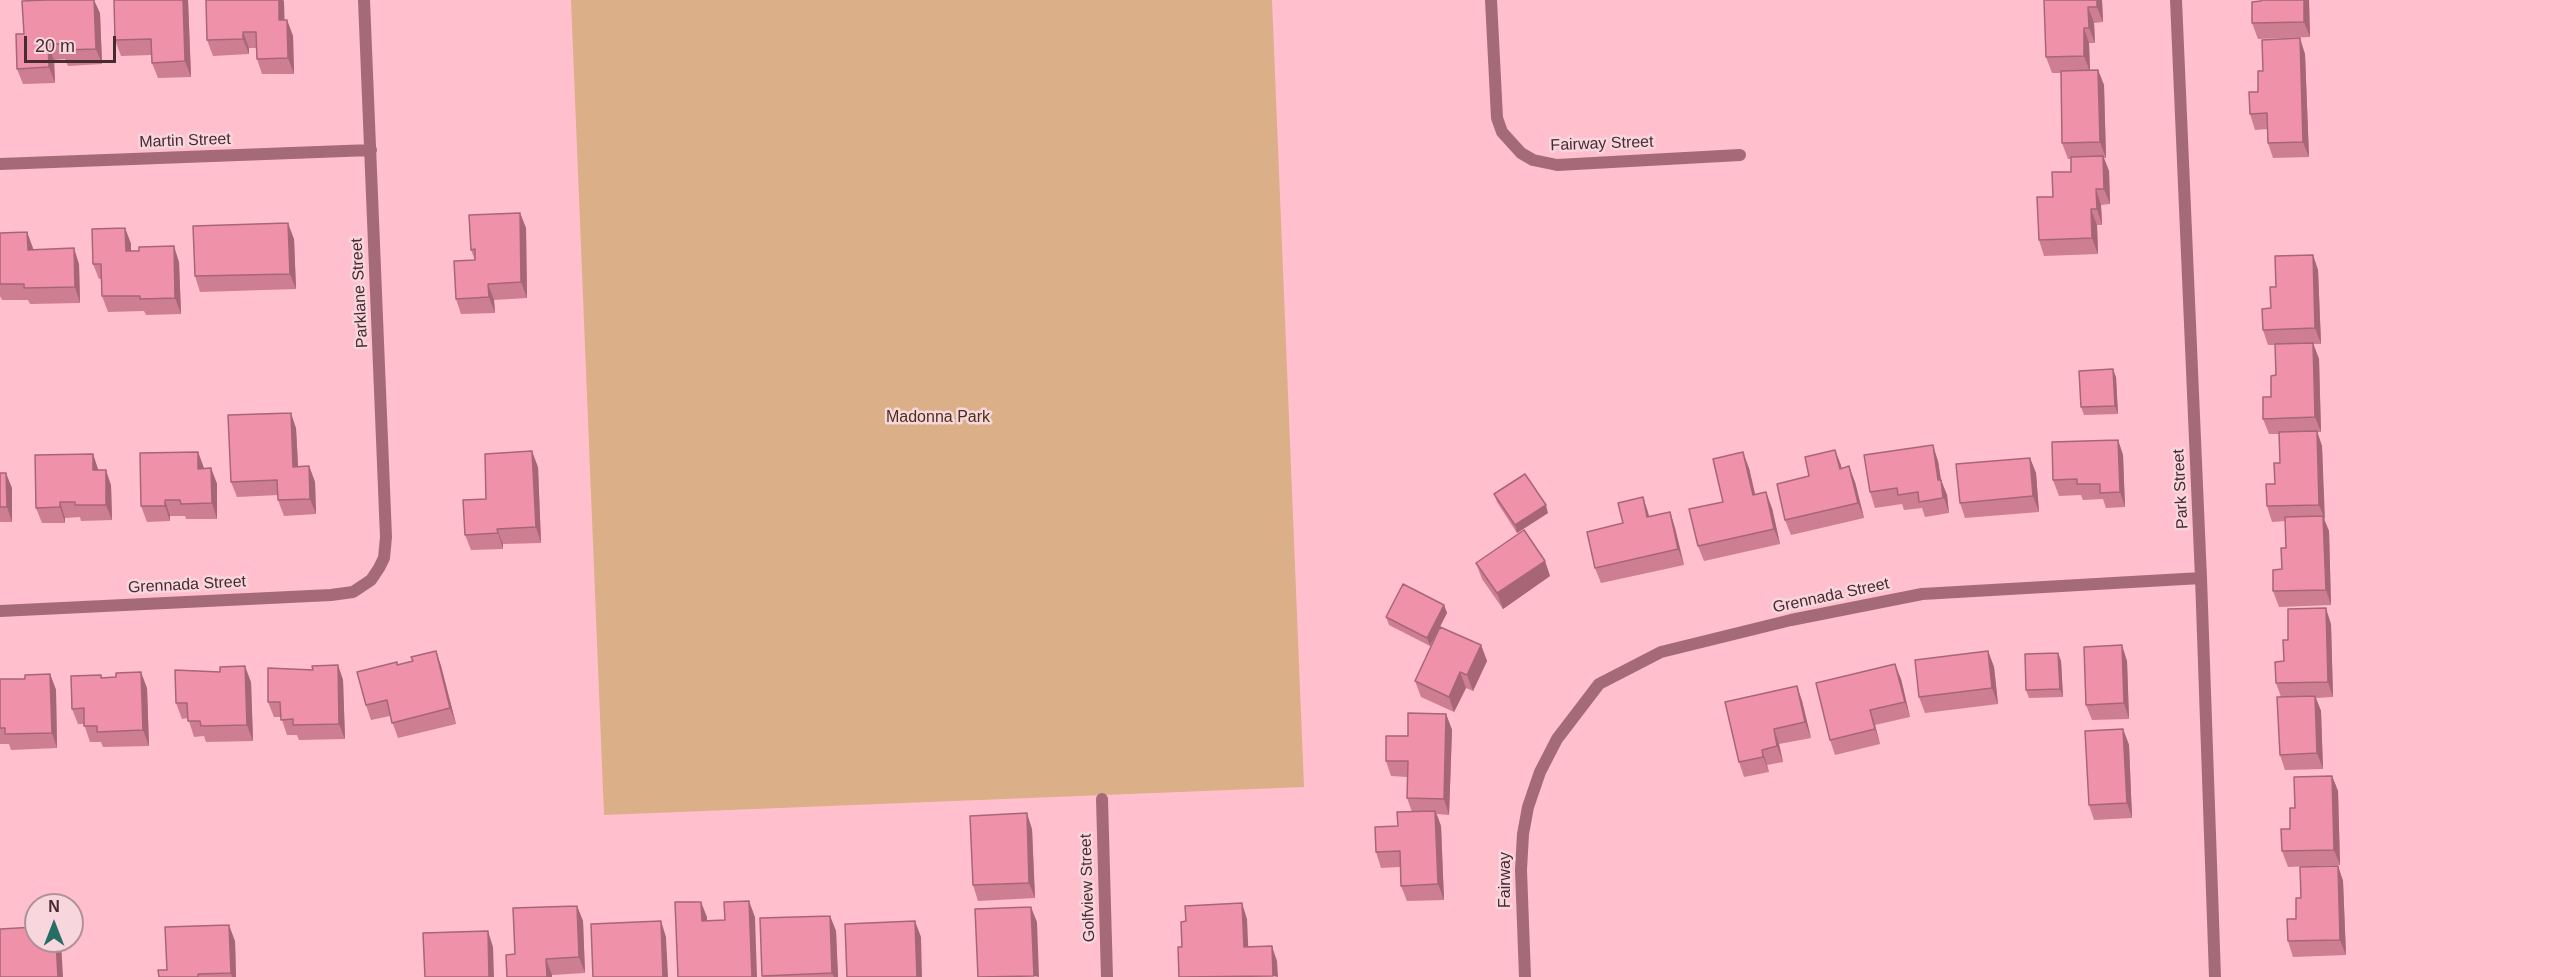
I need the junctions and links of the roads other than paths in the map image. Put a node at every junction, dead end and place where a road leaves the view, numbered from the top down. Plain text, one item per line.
1 (364, 0) edge
2 (1491, 0) edge
3 (2176, 0) edge
4 (371, 150) junction
5 (1740, 154) dead end
6 (0, 164) edge
7 (2201, 578) junction
8 (371, 580) joint
9 (0, 610) edge
10 (1535, 785) joint
11 (1102, 799) dead end
12 (1107, 977) edge
13 (1525, 977) edge
14 (2215, 977) edge

1 - 4 street, Parklane Street
2 - 5 street, Fairway Street
3 - 7 street, Park Street
4 - 6 street, Martin Street
4 - 8 street, Parklane Street
7 - 10 street, Grennada Street
7 - 14 street, Park Street
8 - 9 street, Grennada Street
10 - 13 street, Fairway
11 - 12 street, Golfview Street

